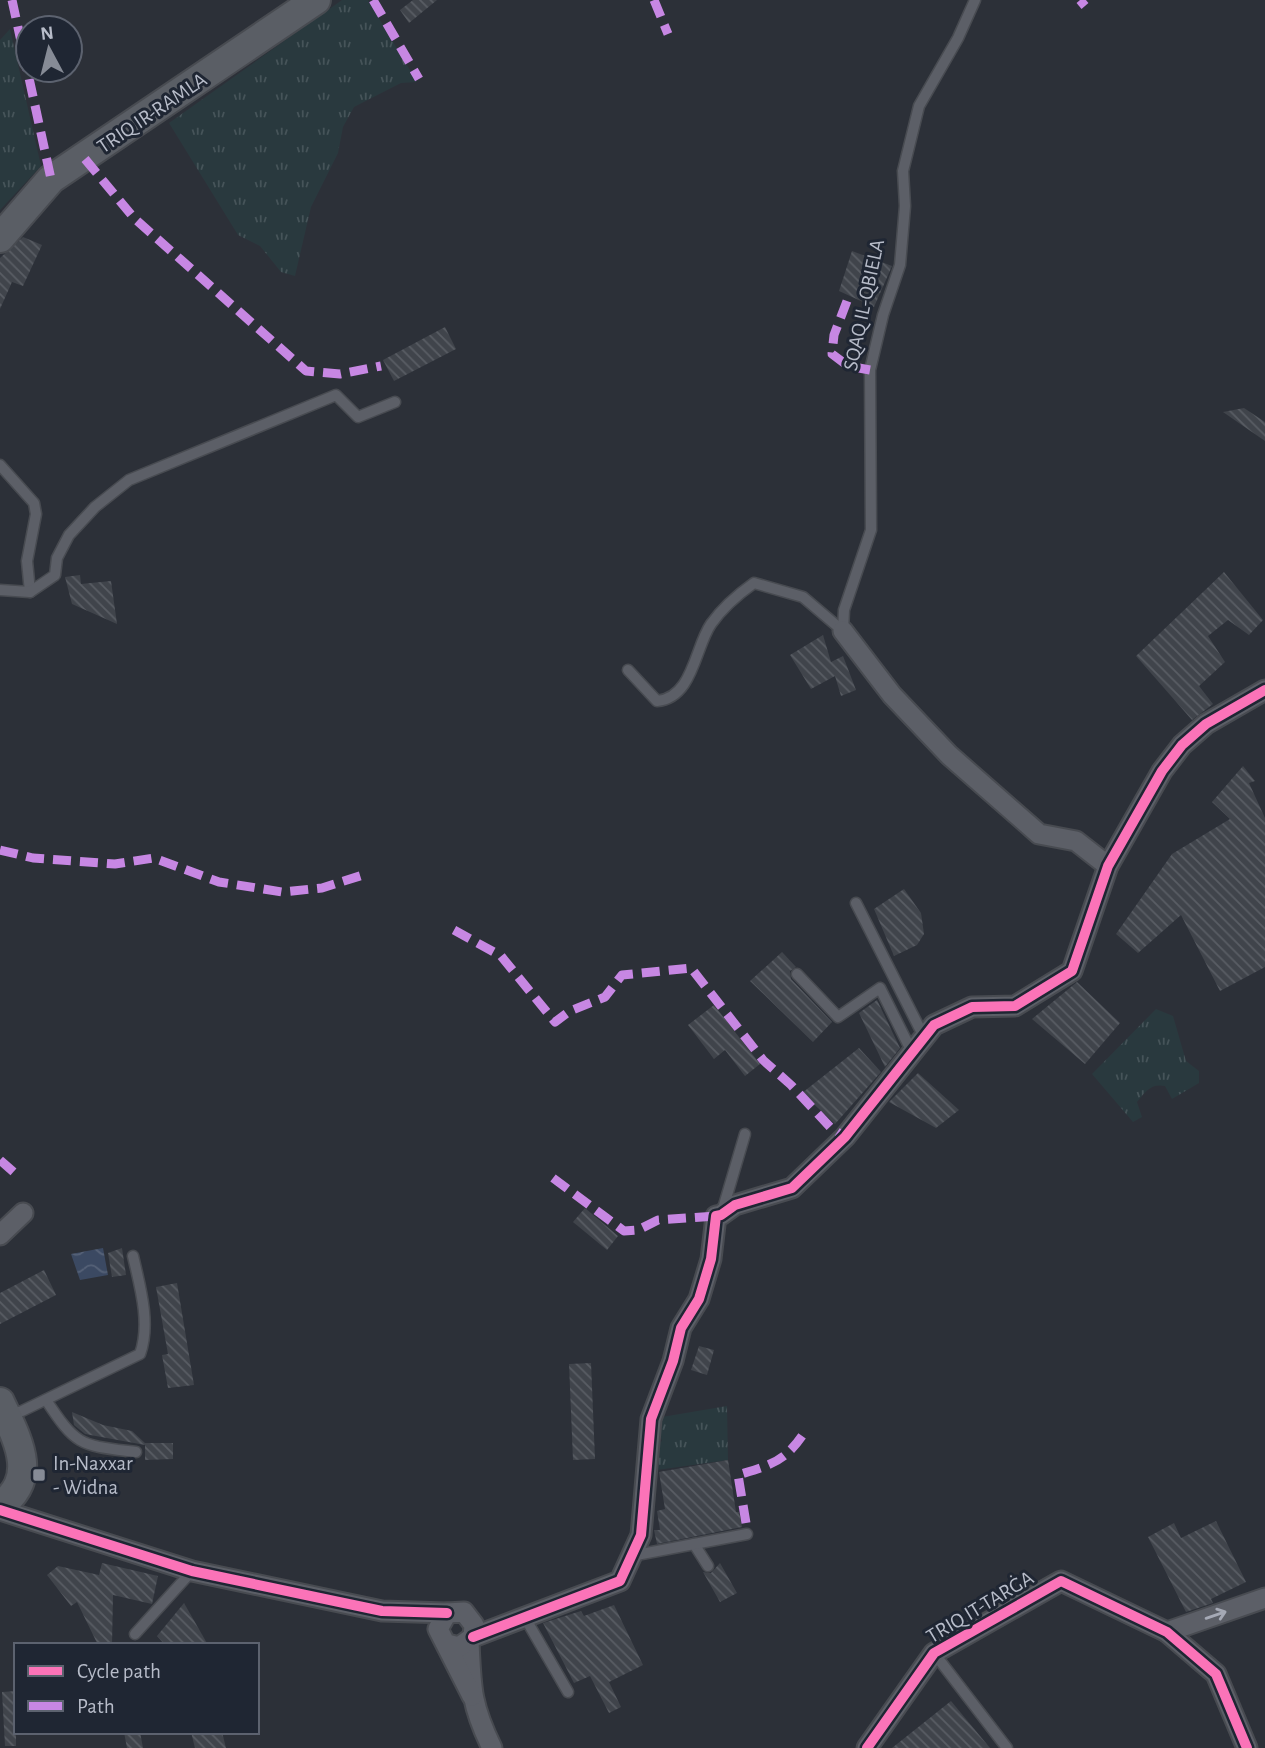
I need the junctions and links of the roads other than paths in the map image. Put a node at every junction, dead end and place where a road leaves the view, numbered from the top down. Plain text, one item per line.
1 (316, 0) edge
2 (975, 0) edge
3 (0, 238) edge
4 (395, 402) dead end
5 (0, 465) edge
6 (0, 590) edge
7 (30, 592) junction
8 (843, 631) junction
9 (628, 670) dead end
10 (1265, 690) edge
11 (1108, 866) junction
12 (856, 903) dead end
13 (797, 974) dead end
14 (924, 1037) junction
15 (912, 1052) junction
16 (745, 1133) dead end
17 (23, 1213) dead end
18 (721, 1215) junction
19 (0, 1235) edge
20 (133, 1256) dead end
21 (46, 1400) junction
22 (3, 1408) edge
23 (135, 1452) dead end
24 (0, 1508) edge
25 (747, 1534) dead end
26 (694, 1544) junction
27 (631, 1556) junction
28 (708, 1566) dead end
29 (192, 1571) junction
30 (1265, 1598) edge
31 (383, 1611) junction
32 (447, 1613) junction
33 (468, 1615) junction
34 (521, 1616) junction
35 (1167, 1632) junction
36 (135, 1634) dead end
37 (443, 1639) junction
38 (471, 1639) junction
39 (934, 1653) junction
40 (568, 1692) dead end
41 (472, 1696) junction
42 (492, 1748) edge
43 (867, 1748) edge
44 (1007, 1748) edge
45 (1247, 1748) edge

1 - 3 main road, TRIQ IR-RAMLA
2 - 8 lane, SQAQ IL-QBIELA
4 - 7 lane
5 - 7 lane
6 - 7 lane
8 - 9 lane
8 - 11 street
10 - 11 street
11 - 14 street
12 - 14 lane
13 - 15 lane
14 - 15 street
15 - 18 street
16 - 18 lane
17 - 19 street
18 - 27 street
20 - 21 lane
21 - 22 lane
21 - 23 lane
22 - 24 main road
24 - 29 street
25 - 26 lane
26 - 27 lane
26 - 28 lane
27 - 34 street
29 - 31 street
29 - 36 lane
35 -> 30 street
31 - 32 street
31 - 37 street
32 - 33 street
32 - 37 street
33 - 34 street
33 - 38 street
34 - 38 street
34 - 40 lane
35 - 39 street, TRIQ IT-TARĠA
35 - 45 street, TRIQ IT-TARĠA
37 - 38 street
37 - 41 street
38 - 41 street
39 - 43 street, TRIQ IT-TARĠA
39 - 44 lane
41 - 42 street

